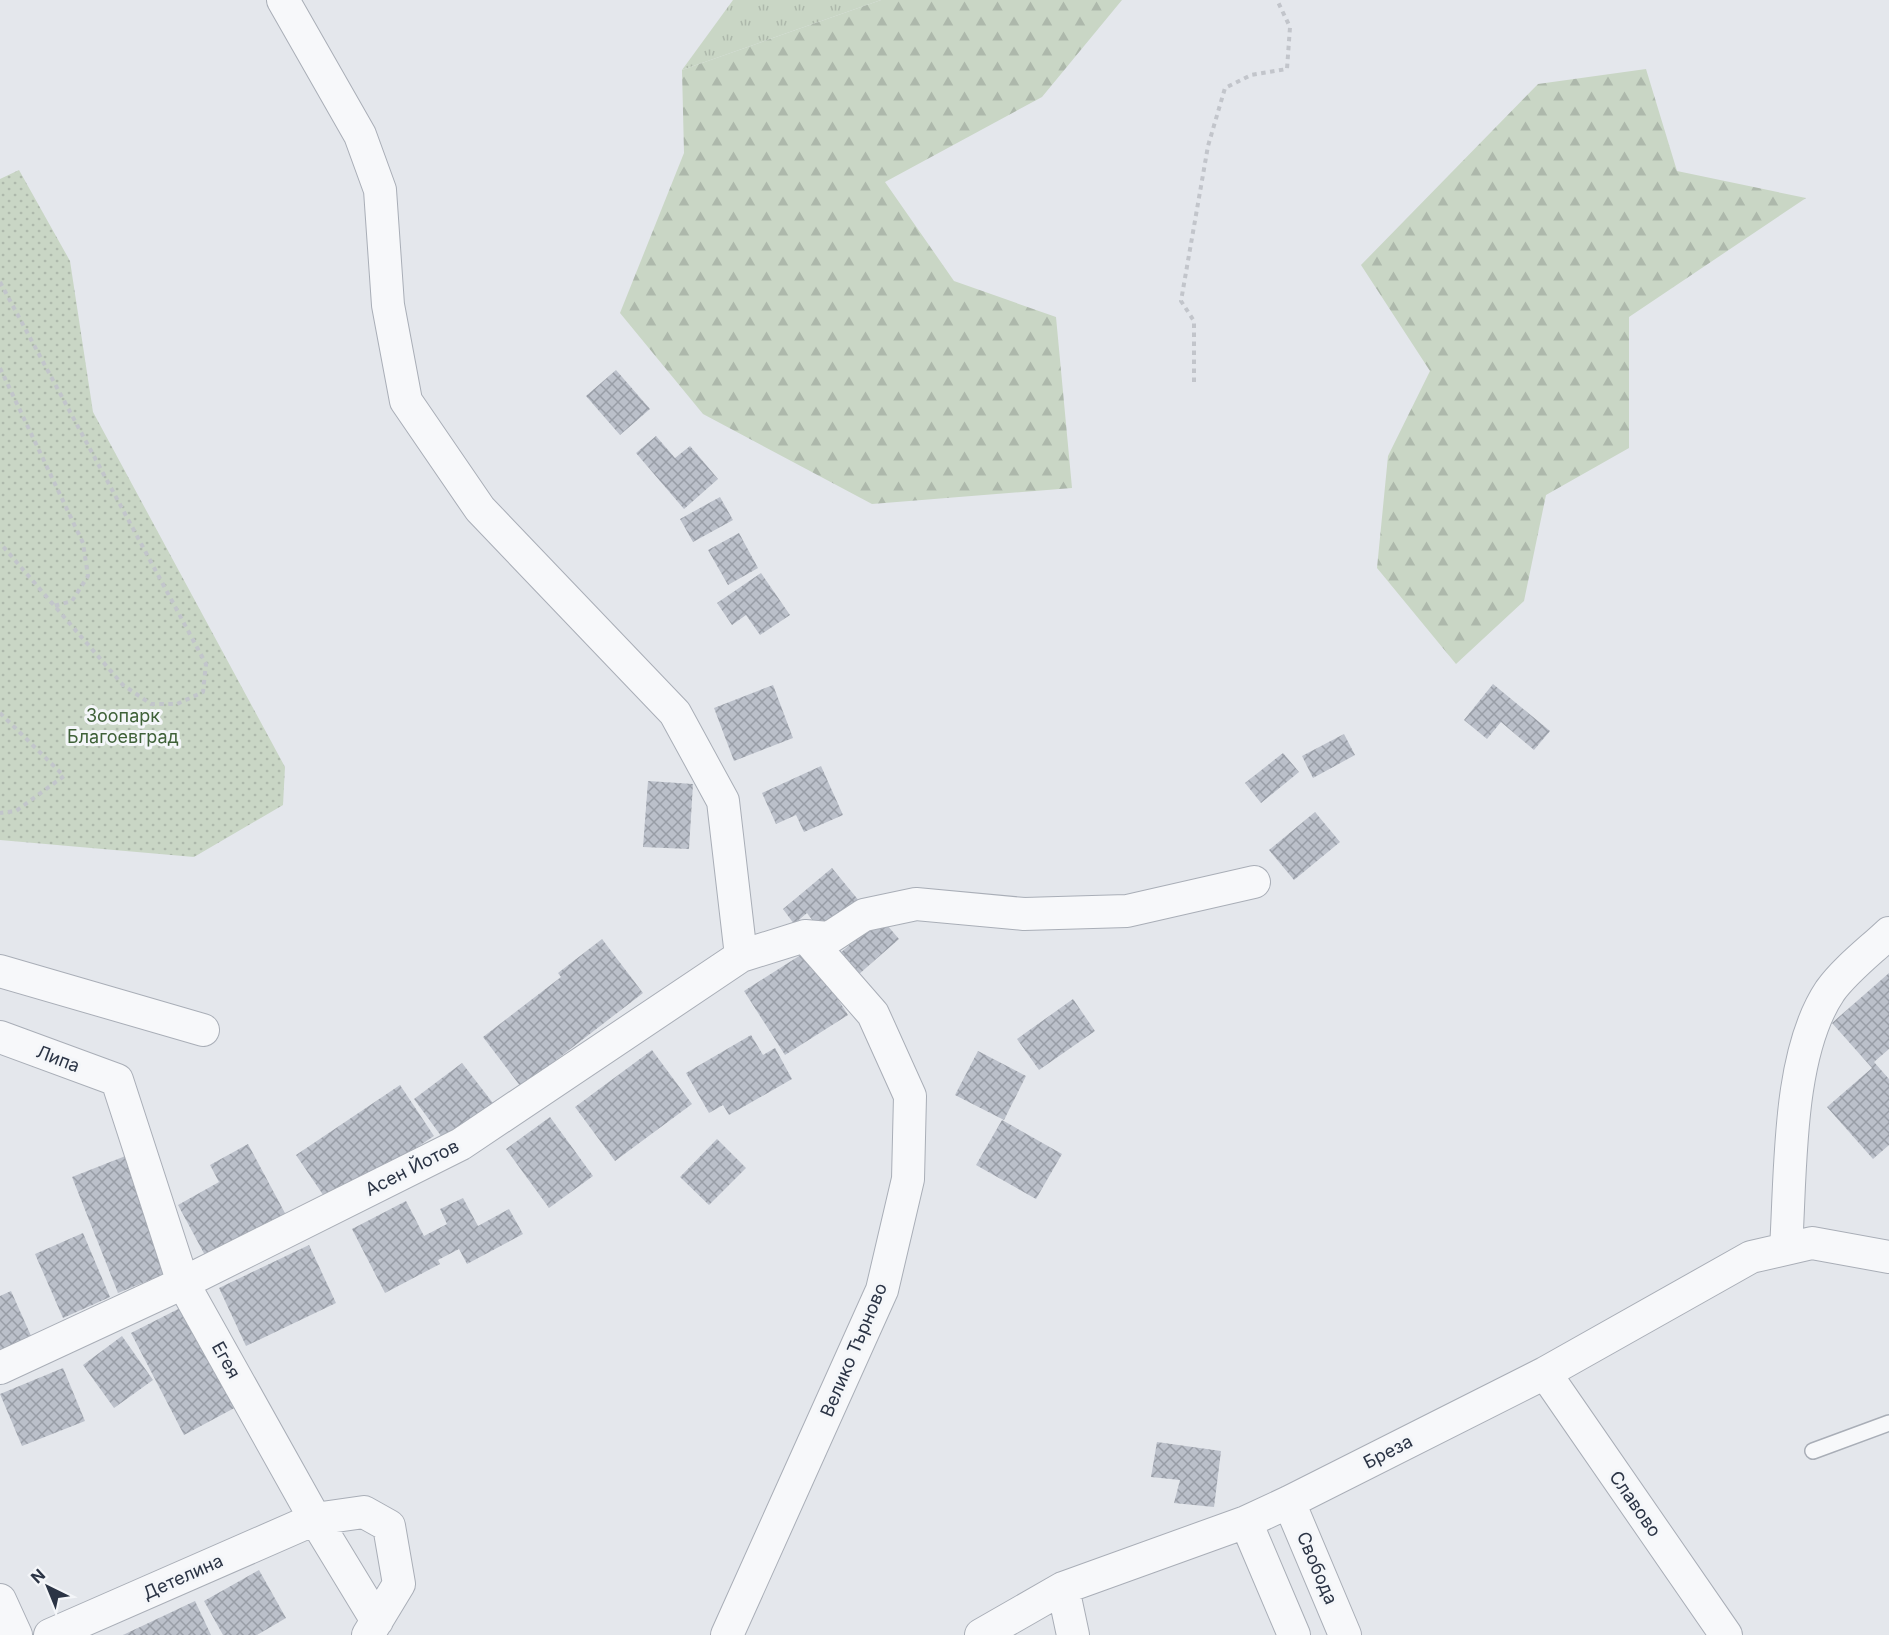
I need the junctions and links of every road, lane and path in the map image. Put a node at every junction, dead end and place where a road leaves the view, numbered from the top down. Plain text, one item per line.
1 (283, 0) edge
2 (1278, 0) edge
3 (0, 282) edge
4 (0, 368) edge
5 (1194, 382) dead end
6 (0, 543) edge
7 (54, 606) junction
8 (0, 713) edge
9 (0, 813) edge
10 (1254, 882) dead end
11 (1889, 933) edge
12 (805, 936) junction
13 (741, 956) junction
14 (0, 971) edge
15 (203, 1030) dead end
16 (0, 1037) edge
17 (117, 1080) joint
18 (1786, 1248) junction
19 (1889, 1257) edge
20 (183, 1283) junction
21 (0, 1368) edge
22 (1545, 1373) junction
23 (1889, 1423) edge
24 (1813, 1451) dead end
25 (1289, 1502) junction
26 (315, 1519) junction
27 (1246, 1522) junction
28 (1063, 1588) junction
29 (0, 1600) edge
30 (372, 1628) edge
31 (16, 1635) edge
32 (50, 1635) edge
33 (727, 1635) edge
34 (981, 1635) edge
35 (1073, 1635) edge
36 (1294, 1635) edge
37 (1345, 1635) edge
38 (1726, 1635) edge

1 - 13 street
2 - 5 path
3 - 7 path
4 - 7 path
6 - 7 path
8 - 9 path
10 - 12 street, Асен Йотов
11 - 18 street
12 - 13 street, Асен Йотов
12 - 33 street, Велико Търново
13 - 20 street, Асен Йотов
14 - 15 street
16 - 17 street, Липа
17 - 20 street, Егея
18 - 19 street, Бреза
18 - 22 street, Бреза
20 - 21 street, Асен Йотов
20 - 26 street, Егея
22 - 25 street, Бреза
22 - 38 street, Славово
23 - 24 lane
25 - 27 street, Бреза
25 - 37 street, Свобода
26 - 30 street, Егея
26 - 30 street, Детелина
26 - 32 street, Детелина
27 - 28 street, Бреза
27 - 36 street
28 - 34 street, Бреза
28 - 35 street
29 - 31 street

